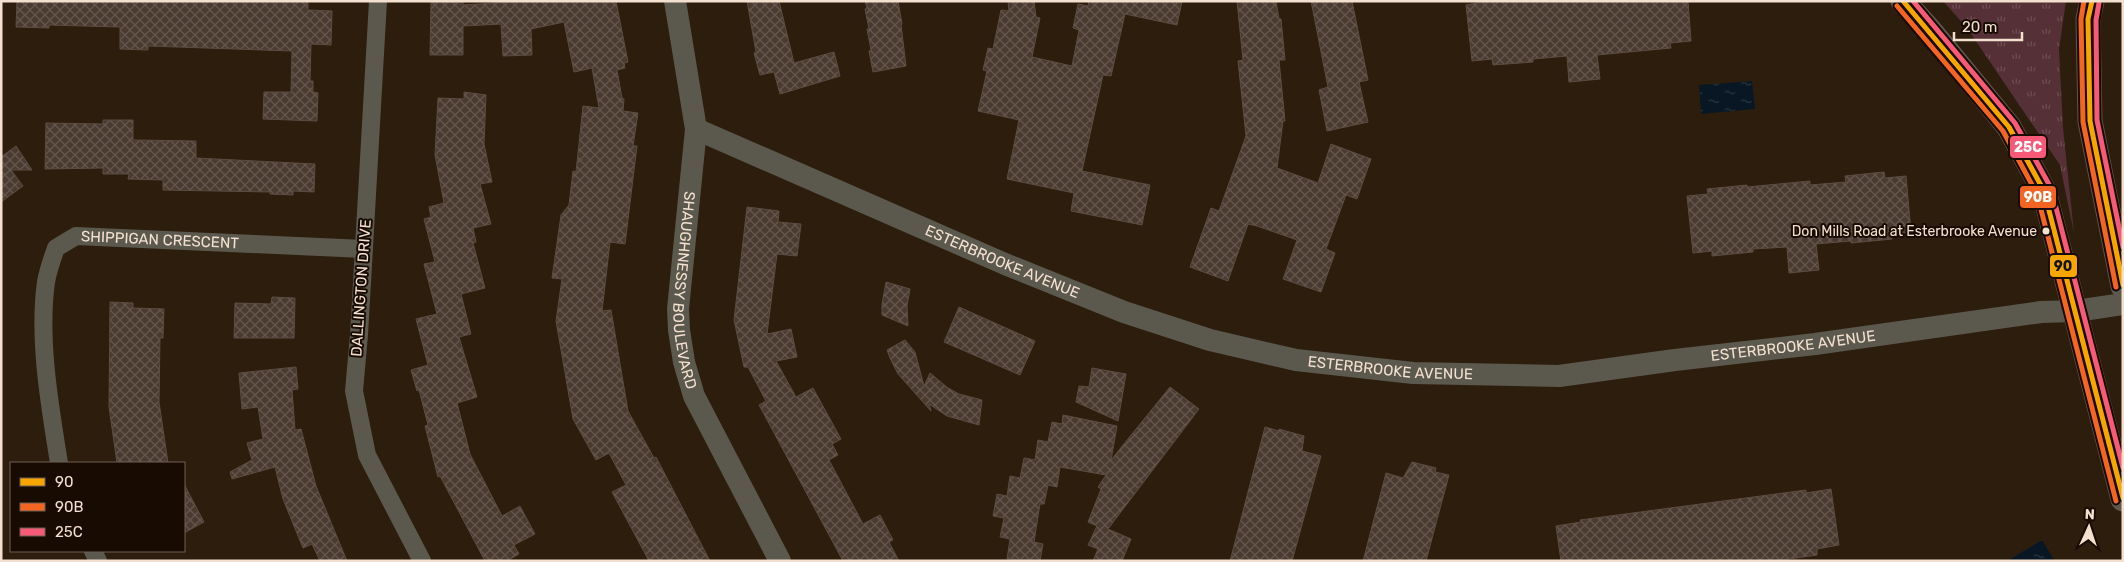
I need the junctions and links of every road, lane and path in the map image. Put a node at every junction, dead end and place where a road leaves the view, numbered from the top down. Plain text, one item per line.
1 (378, 1) edge
2 (675, 1) edge
3 (1903, 1) edge
4 (2092, 1) edge
5 (696, 129) junction
6 (364, 250) junction
7 (2123, 286) edge
8 (2123, 304) edge
9 (2076, 311) junction
10 (59, 462) edge
11 (2123, 499) edge
12 (422, 561) edge
13 (780, 561) edge

1 - 6 street, DALLINGTON DRIVE
2 - 5 street, SHAUGHNESSY BOULEVARD
3 - 9 main road
4 - 7 main road
5 - 9 street, ESTERBROOKE AVENUE
5 - 13 street, SHAUGHNESSY BOULEVARD
6 - 10 street, SHIPPIGAN CRESCENT
6 - 12 street, DALLINGTON DRIVE
8 - 9 street, ESTERBROOKE AVENUE
9 - 11 main road

